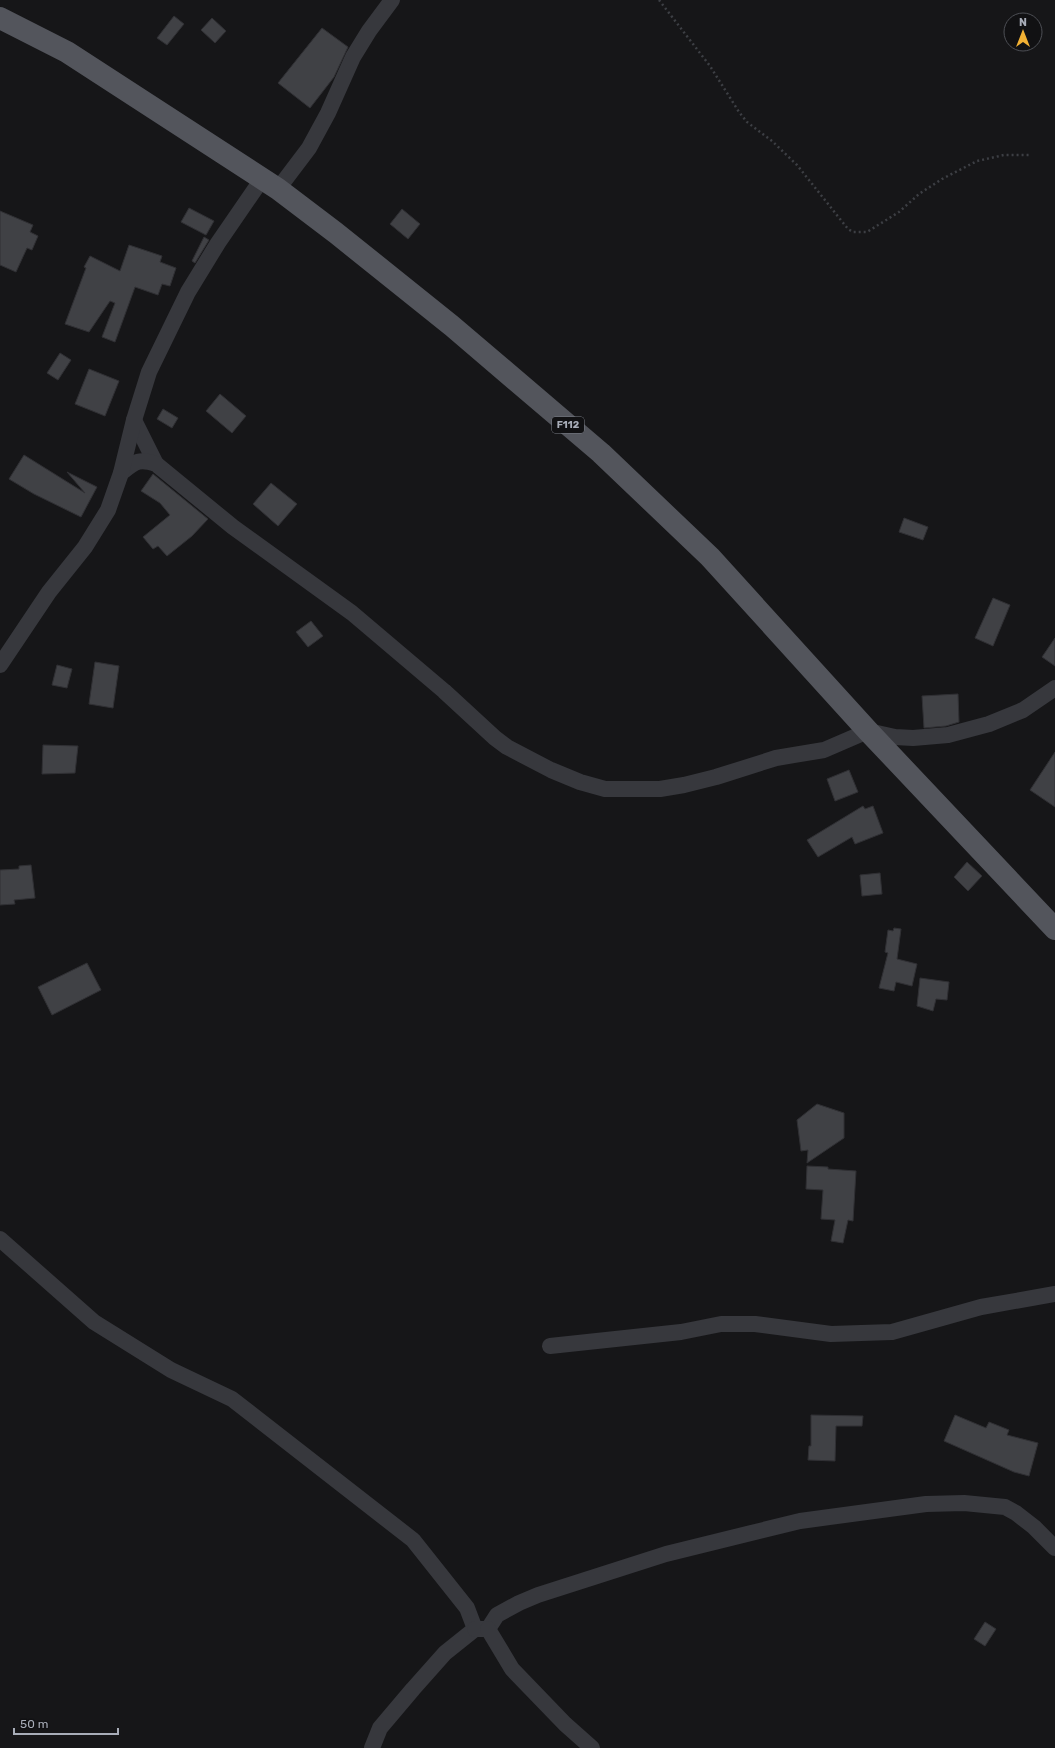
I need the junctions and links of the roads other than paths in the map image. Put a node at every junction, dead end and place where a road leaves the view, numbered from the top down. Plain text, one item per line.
1 (392, 0) edge
2 (0, 18) edge
3 (270, 184) junction
4 (134, 420) junction
5 (156, 464) junction
6 (121, 473) junction
7 (0, 665) edge
8 (1055, 688) edge
9 (868, 731) junction
10 (913, 738) junction
11 (900, 764) junction
12 (1055, 929) edge
13 (0, 1239) edge
14 (1055, 1294) edge
15 (550, 1346) dead end
16 (1055, 1548) edge
17 (481, 1629) junction
18 (372, 1748) edge
19 (592, 1748) edge

1 - 3 street
2 - 3 main road, F112
3 - 4 street
3 - 9 main road, F112
4 - 5 street
4 - 6 street
5 - 6 street
5 - 9 street
6 - 7 street
8 - 10 street
9 - 10 street
9 - 11 main road, F112
10 - 11 street
11 - 12 main road, F112
13 - 17 street
14 - 15 street
16 - 17 street
17 - 18 street
17 - 19 street

